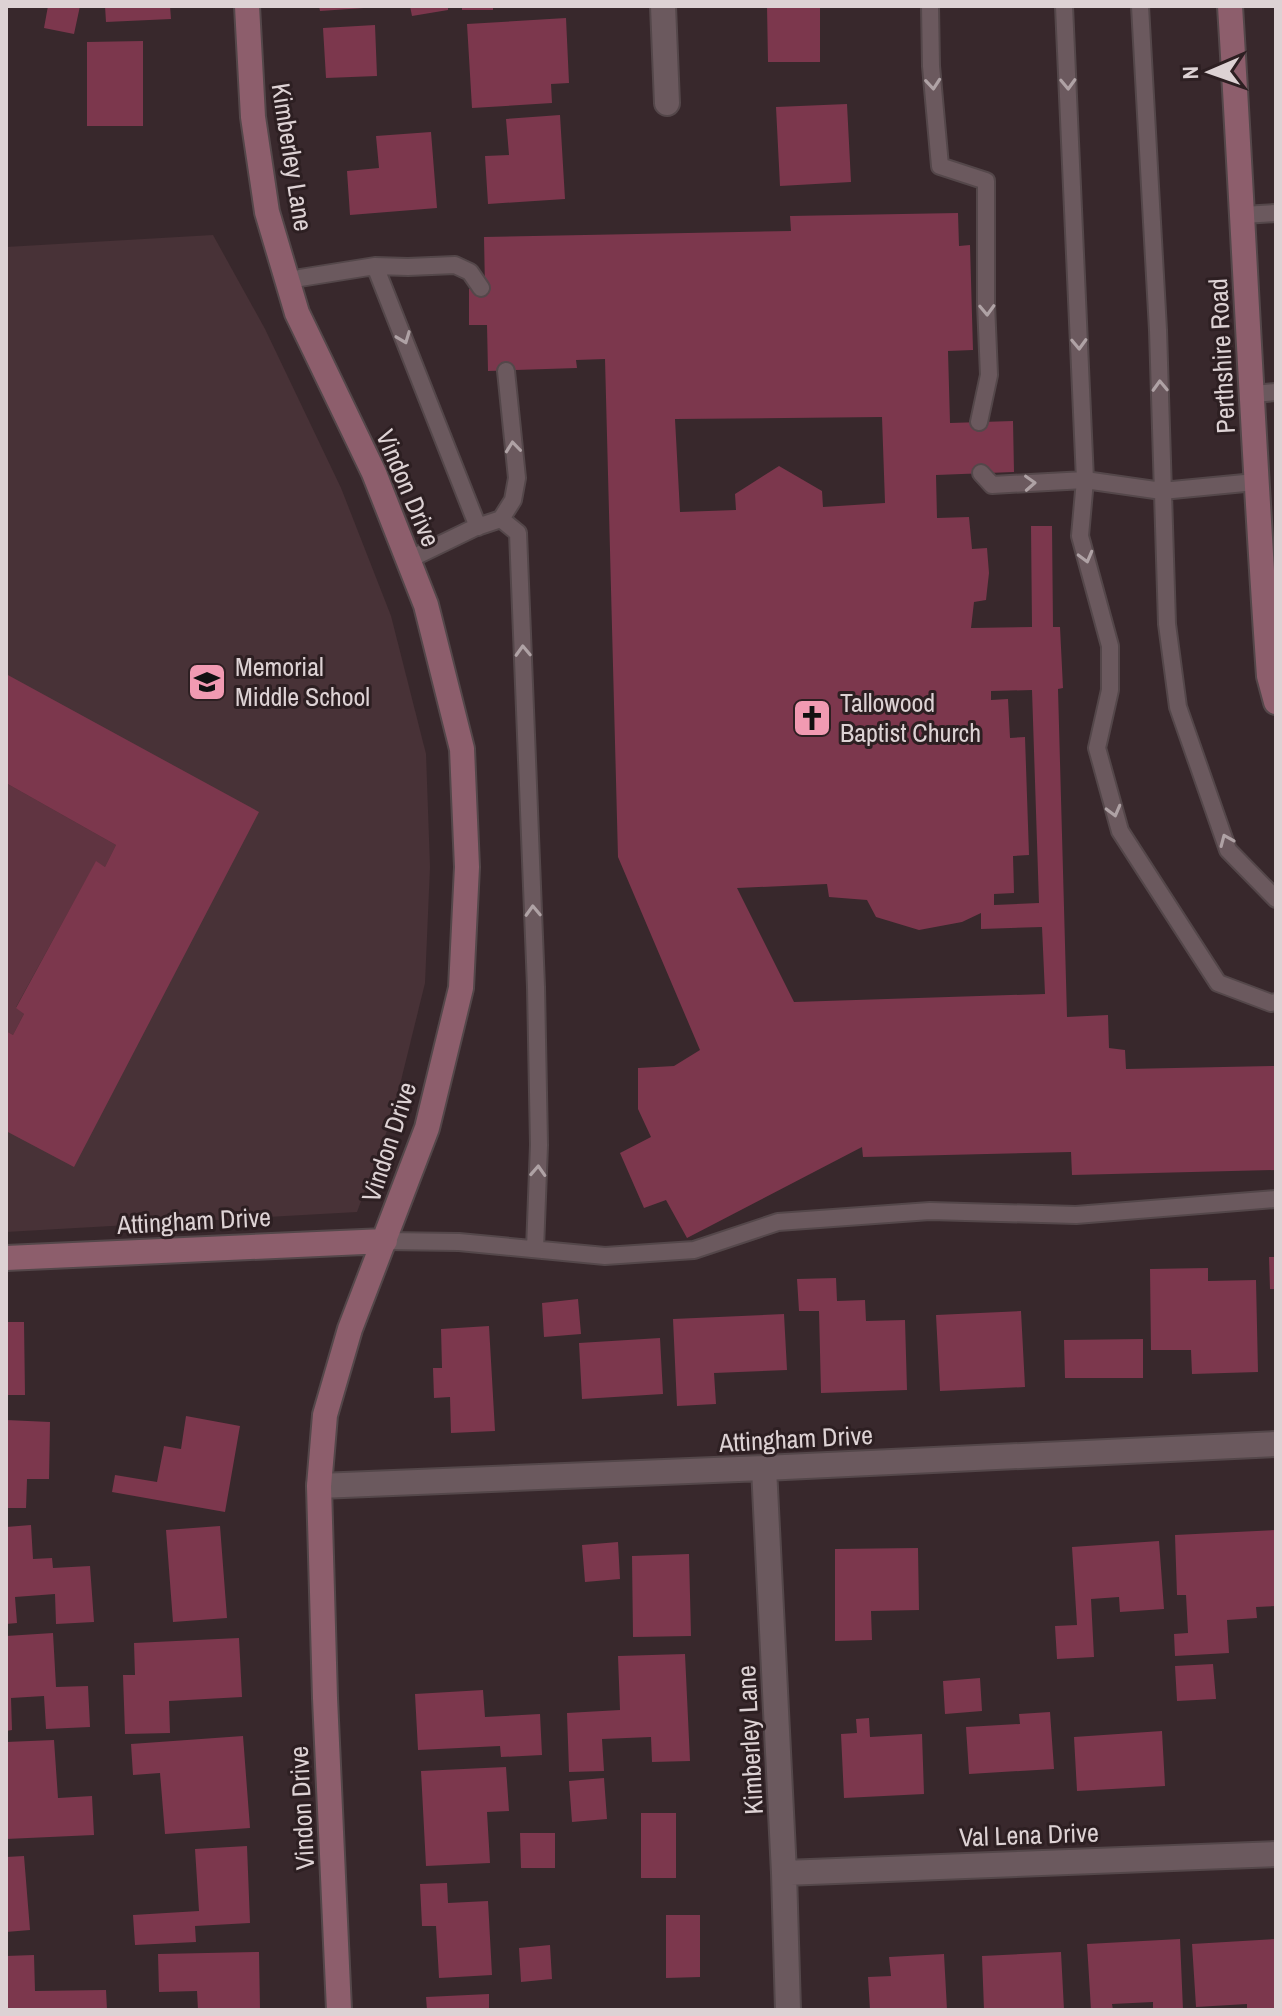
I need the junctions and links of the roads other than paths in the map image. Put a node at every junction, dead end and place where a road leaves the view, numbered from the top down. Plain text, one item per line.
1 (247, 6) edge
2 (663, 6) edge
3 (930, 6) edge
4 (1064, 6) edge
5 (1140, 6) edge
6 (1230, 6) edge
7 (667, 103) dead end
8 (1276, 213) edge
9 (1243, 215) junction
10 (375, 266) junction
11 (288, 282) junction
12 (481, 288) dead end
13 (297, 313) joint
14 (506, 371) dead end
15 (1264, 393) edge
16 (979, 422) dead end
17 (981, 473) dead end
18 (1085, 480) junction
19 (1255, 482) junction
20 (1162, 491) junction
21 (501, 519) junction
22 (478, 527) junction
23 (408, 560) junction
24 (1276, 702) edge
25 (1276, 899) edge
26 (1276, 1002) edge
27 (1276, 1199) edge
28 (385, 1241) junction
29 (535, 1249) junction
30 (6, 1258) edge
31 (1276, 1444) edge
32 (764, 1468) junction
33 (319, 1486) junction
34 (1276, 1854) edge
35 (784, 1873) junction
36 (339, 2010) edge
37 (788, 2010) edge

1 - 11 street, Kimberley Lane
2 - 7 street
3 -> 16 lane
4 -> 18 lane
20 -> 5 lane
6 - 9 street, Perthshire Road
8 - 9 lane
9 - 15 street, Perthshire Road
10 - 11 lane
10 - 12 lane
10 -> 22 lane
11 - 13 street, Kimberley Lane
13 - 23 street, Vindon Drive
21 -> 14 lane
15 - 19 street, Perthshire Road
17 -> 18 lane
18 - 20 lane
18 -> 26 lane
19 - 20 lane
19 - 24 street, Perthshire Road
25 -> 20 lane
21 - 22 lane
29 -> 21 lane
22 - 23 lane
23 - 28 street, Vindon Drive
27 - 29 lane
28 - 29 lane
28 - 30 street, Attingham Drive
28 - 33 street, Vindon Drive
31 - 32 street, Attingham Drive
32 - 33 street, Attingham Drive
32 - 35 street, Kimberley Lane
33 - 36 street, Vindon Drive
34 - 35 street, Val Lena Drive
35 - 37 street, Kimberley Lane

